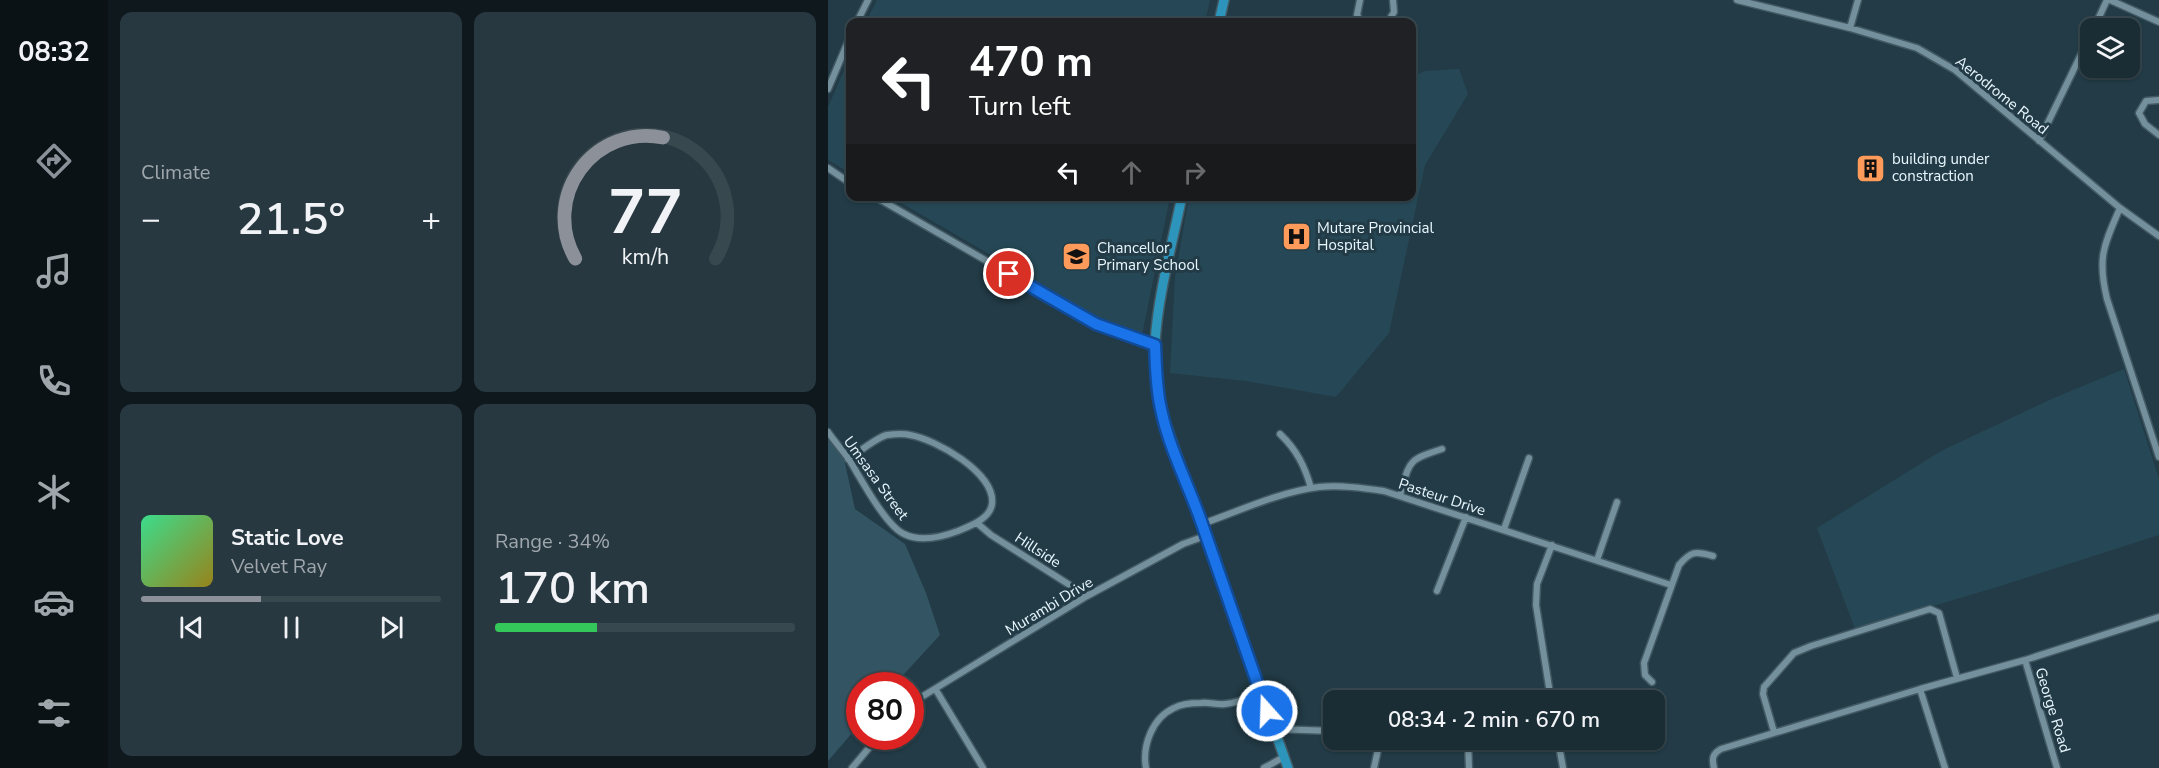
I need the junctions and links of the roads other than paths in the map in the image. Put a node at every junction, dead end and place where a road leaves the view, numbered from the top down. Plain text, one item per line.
1 (868, 0) edge
2 (1224, 0) edge
3 (1360, 0) edge
4 (1393, 0) edge
5 (1858, 0) edge
6 (2109, 0) edge
7 (1741, 1) edge
8 (859, 18) edge
9 (1220, 18) edge
10 (1359, 18) edge
11 (1390, 18) edge
12 (2099, 18) edge
13 (2159, 22) edge
14 (1850, 28) junction
15 (846, 46) edge
16 (2080, 56) edge
17 (828, 89) edge
18 (2159, 100) edge
19 (2159, 135) edge
20 (2038, 141) junction
21 (828, 168) edge
22 (846, 180) edge
23 (883, 201) edge
24 (1181, 201) edge
25 (2120, 208) junction
26 (2159, 236) edge
27 (1155, 345) junction
28 (828, 432) edge
29 (1280, 434) dead end
30 (1442, 449) dead end
31 (2159, 457) edge
32 (1529, 458) dead end
33 (848, 459) junction
34 (1311, 488) junction
35 (1400, 495) junction
36 (1617, 502) dead end
37 (1466, 517) junction
38 (977, 523) junction
39 (1202, 524) junction
40 (1504, 530) junction
41 (1205, 536) junction
42 (1552, 545) junction
43 (1713, 555) dead end
44 (1597, 560) junction
45 (1671, 585) junction
46 (1437, 591) dead end
47 (1087, 596) junction
48 (2159, 617) edge
49 (2025, 660) junction
50 (1957, 678) junction
51 (1652, 682) dead end
52 (1920, 688) junction
53 (936, 690) junction
54 (1549, 690) edge
55 (1261, 693) junction
56 (924, 696) edge
57 (1274, 729) junction
58 (1323, 731) edge
59 (1774, 732) junction
60 (867, 750) edge
61 (1378, 750) edge
62 (1468, 750) edge
63 (1560, 750) edge
64 (1284, 757) junction
65 (852, 768) edge
66 (982, 768) edge
67 (1146, 768) edge
68 (1264, 768) edge
69 (1288, 768) edge
70 (1374, 768) edge
71 (1469, 768) edge
72 (1563, 768) edge
73 (1714, 768) edge
74 (1945, 768) edge
75 (2057, 768) edge

1 - 8 street
2 - 9 highway
3 - 10 street
4 - 11 street
5 - 14 street
6 - 12 street
6 - 13 street
7 - 14 street, Aerodrome Road
14 - 20 street, Aerodrome Road
15 - 17 street
16 - 20 street
18 - 19 street
20 - 25 street, Aerodrome Road
21 - 22 street
23 - 27 street
24 - 27 highway
25 - 26 street, Aerodrome Road
25 - 31 street
27 - 39 highway
28 - 33 street, Umsasa Street
29 - 34 street
30 - 35 street
32 - 40 street
33 - 38 street, Umsasa Street
33 - 38 street
34 - 35 street, Pasteur Drive
34 - 39 street, Pasteur Drive
35 - 37 street, Pasteur Drive
36 - 44 street
37 - 40 street, Pasteur Drive
37 - 46 street
38 - 47 street, Hillside
39 - 41 highway
40 - 42 street, Pasteur Drive
41 - 47 street, Murambi Drive
41 - 55 highway
42 - 44 street, Pasteur Drive
42 - 54 street
43 - 45 street
44 - 45 street, Pasteur Drive
45 - 51 street
47 - 53 street, Murambi Drive
48 - 49 street
49 - 50 street
49 - 75 street, George Road
50 - 52 street
50 - 59 street
52 - 59 street
52 - 74 street
53 - 56 street, Murambi Drive
53 - 66 street
55 - 57 highway
55 - 67 street
57 - 58 street
57 - 64 highway
59 - 73 street
60 - 65 street
61 - 70 street
62 - 71 street
63 - 72 street
64 - 68 street
64 - 69 highway

